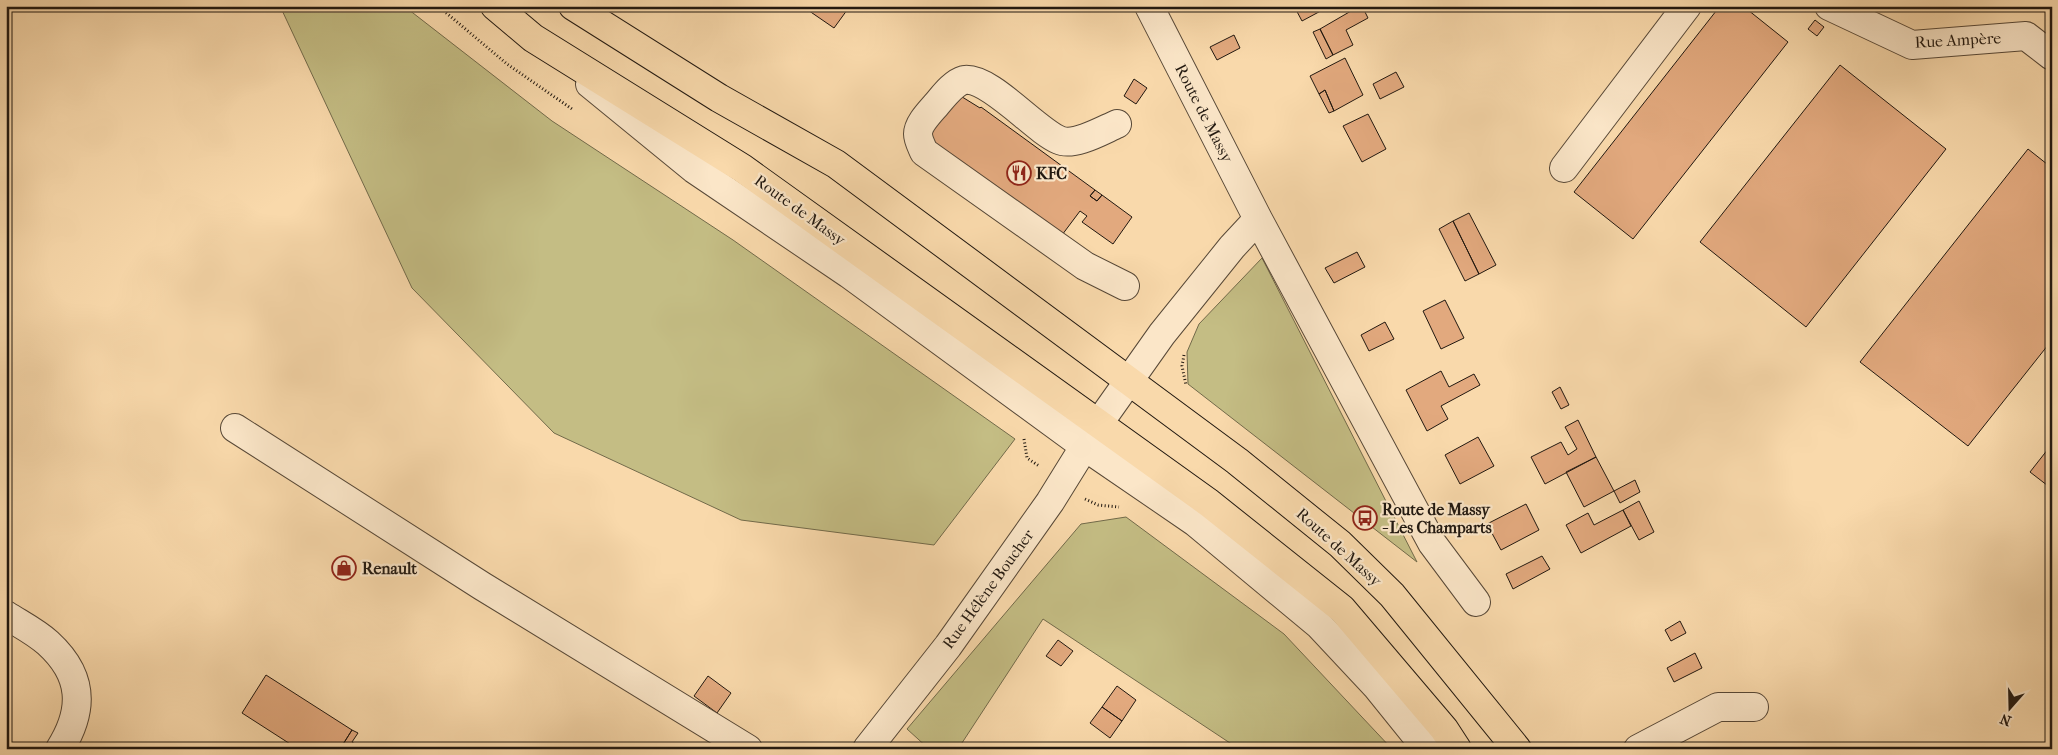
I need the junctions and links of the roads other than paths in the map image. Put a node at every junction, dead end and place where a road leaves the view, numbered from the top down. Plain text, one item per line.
1 (495, 6) edge
2 (573, 6) edge
3 (1149, 6) edge
4 (1687, 6) edge
5 (1832, 7) edge
6 (2052, 56) edge
7 (1117, 124) dead end
8 (1564, 168) dead end
9 (1258, 219) junction
10 (1126, 286) dead end
11 (1129, 380) junction
12 (235, 428) dead end
13 (1092, 435) junction
14 (1476, 602) dead end
15 (6, 615) edge
16 (1754, 707) dead end
17 (878, 745) edge
18 (60, 749) edge
19 (748, 749) edge
20 (1427, 749) edge
21 (1457, 749) edge
22 (1517, 749) edge
23 (1638, 749) edge

1 - 13 main road, Route de Massy
2 - 11 main road, Route de Massy
3 - 9 street, Route de Massy
4 - 8 street
5 - 6 street, Rue Ampère
7 - 10 street
9 - 11 street
9 - 14 street, Route de Massy
11 - 13 street
11 - 22 main road, Route de Massy
12 - 19 street
13 - 17 street, Rue Hélène Boucher
13 - 20 street
13 - 21 main road, Route de Massy
15 - 18 street
16 - 23 street

